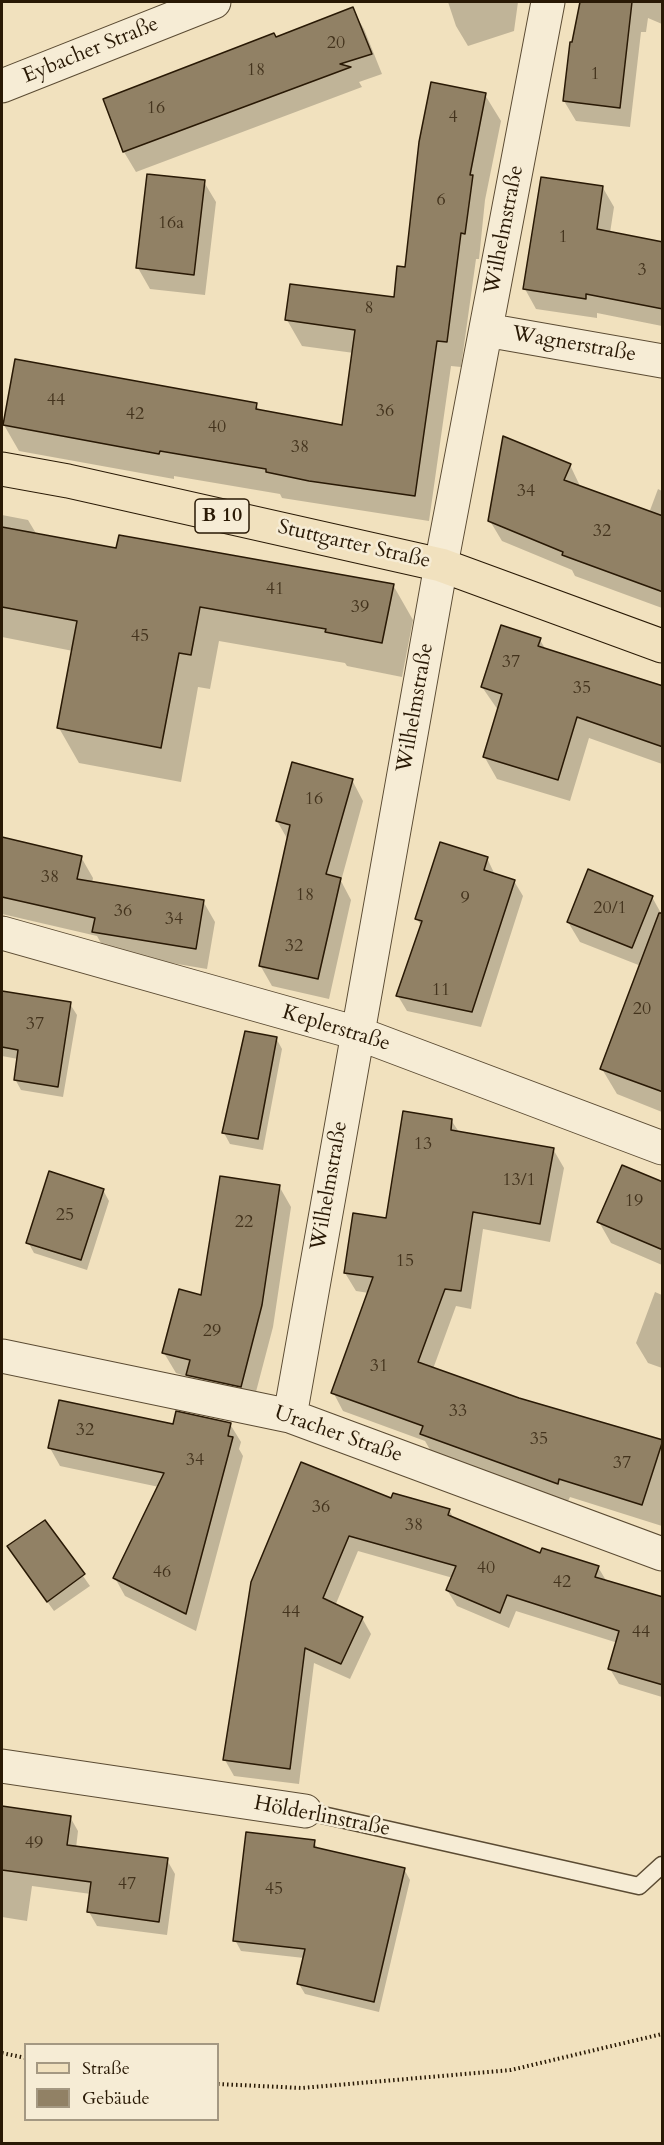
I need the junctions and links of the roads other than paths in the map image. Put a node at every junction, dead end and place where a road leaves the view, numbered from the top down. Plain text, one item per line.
1 (214, 2) edge
2 (548, 2) edge
3 (2, 81) edge
4 (486, 330) junction
5 (663, 361) edge
6 (2, 469) edge
7 (441, 565) junction
8 (663, 646) edge
9 (2, 933) edge
10 (357, 1033) junction
11 (663, 1148) edge
12 (2, 1356) edge
13 (290, 1416) junction
14 (663, 1554) edge
15 (2, 1766) edge
16 (305, 1811) joint
17 (663, 1865) edge

1 - 3 street, Eybacher Straße
2 - 4 street, Wilhelmstraße
4 - 5 street, Wagnerstraße
4 - 7 street, Wilhelmstraße
6 - 7 main road, Stuttgarter Straße / B 10
7 - 8 main road, Stuttgarter Straße / B 10
7 - 10 street, Wilhelmstraße
9 - 10 street, Keplerstraße
10 - 11 street, Keplerstraße
10 - 13 street, Wilhelmstraße
12 - 13 street, Uracher Straße
13 - 14 street, Uracher Straße
15 - 16 street, Hölderlinstraße
16 - 17 lane, Hölderlinstraße

